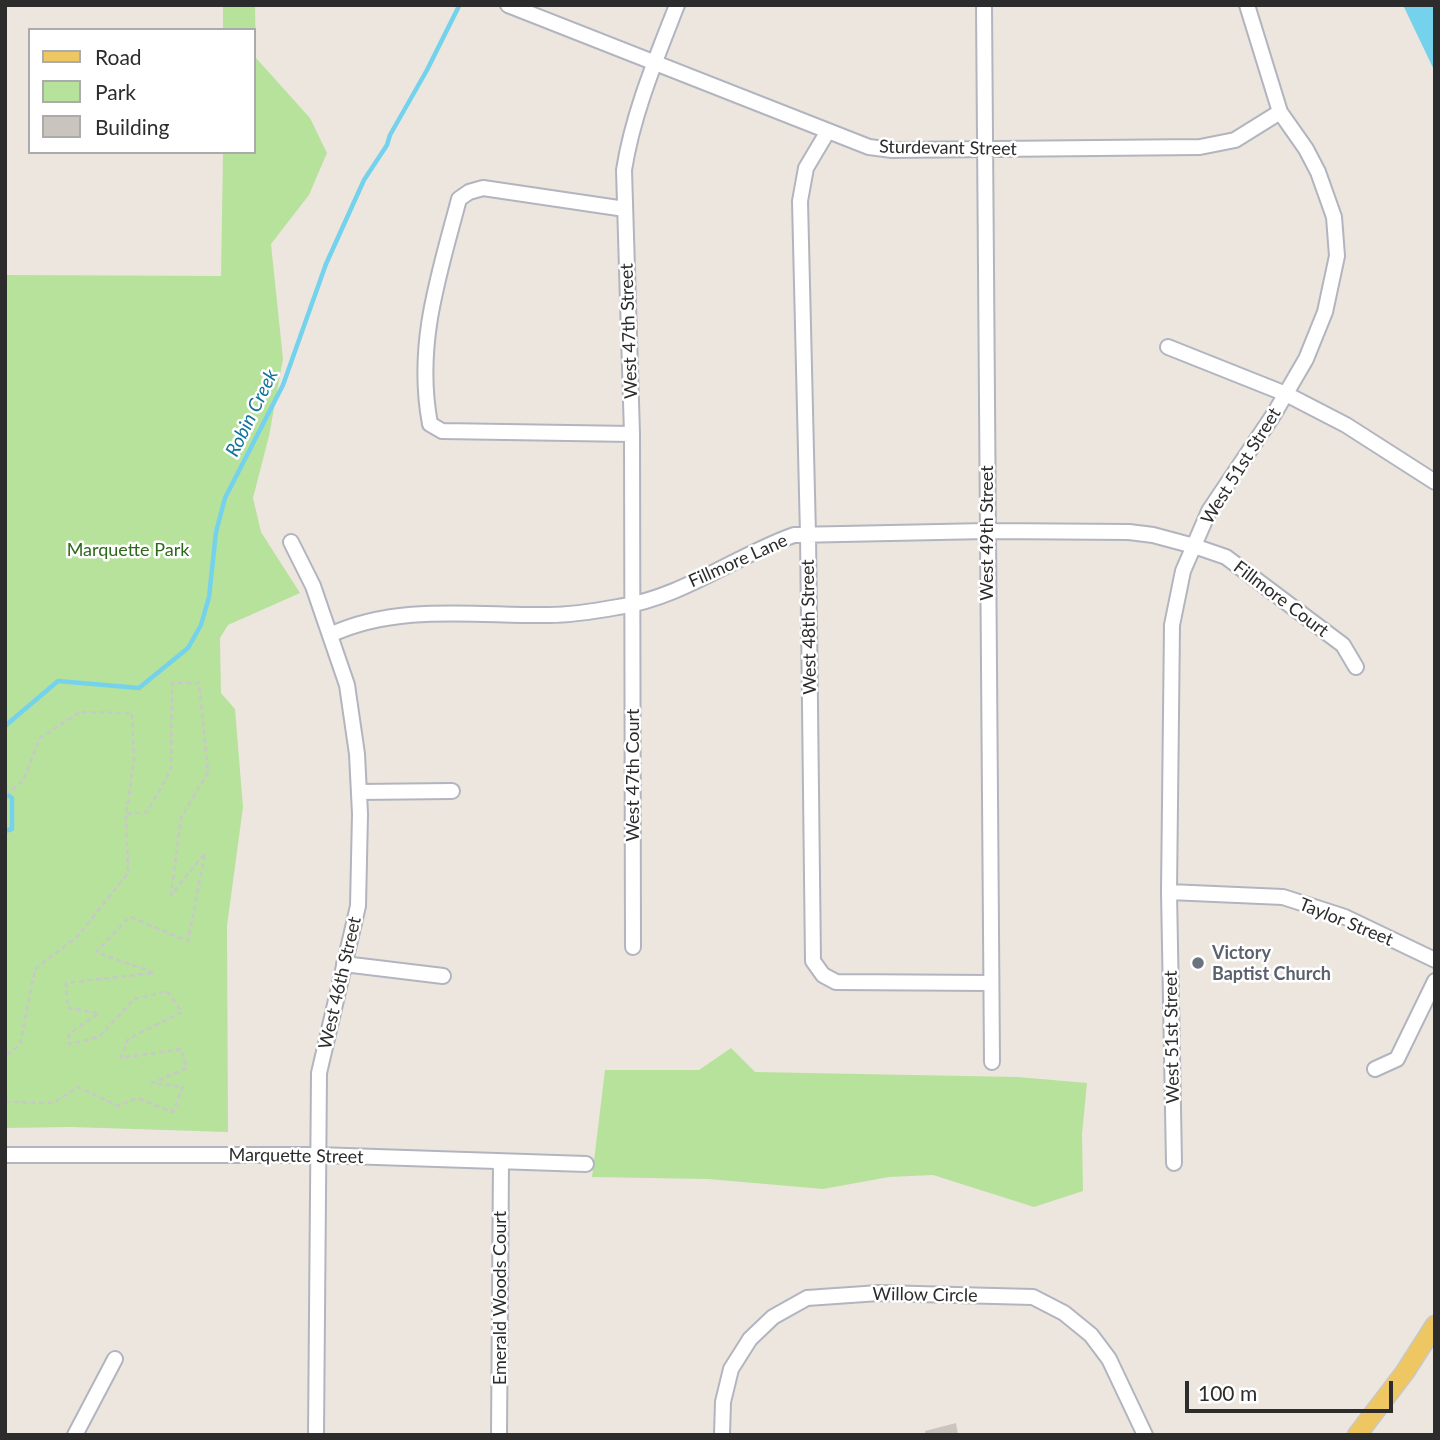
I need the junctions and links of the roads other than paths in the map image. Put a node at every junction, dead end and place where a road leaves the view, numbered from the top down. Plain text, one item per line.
1 (508, 5) edge
2 (677, 5) edge
3 (984, 5) edge
4 (1247, 5) edge
5 (655, 64) junction
6 (1280, 112) junction
7 (828, 131) junction
8 (983, 150) junction
9 (625, 209) junction
10 (1168, 347) dead end
11 (1286, 394) junction
12 (632, 434) junction
13 (1435, 482) edge
14 (987, 531) junction
15 (808, 535) junction
16 (292, 542) dead end
17 (1194, 546) junction
18 (633, 604) junction
19 (330, 635) junction
20 (1356, 667) dead end
21 (452, 790) dead end
22 (359, 792) junction
23 (1170, 892) junction
24 (633, 947) dead end
25 (1435, 960) edge
26 (344, 964) junction
27 (443, 976) dead end
28 (1435, 981) edge
29 (990, 983) junction
30 (992, 1062) dead end
31 (1375, 1069) dead end
32 (5, 1155) edge
33 (317, 1155) junction
34 (501, 1162) junction
35 (1174, 1163) dead end
36 (586, 1164) dead end
37 (1433, 1331) edge
38 (115, 1359) dead end
39 (75, 1435) edge
40 (316, 1435) edge
41 (499, 1435) edge
42 (722, 1435) edge
43 (1145, 1435) edge
44 (1357, 1435) edge

1 - 5 street, Sturdevant Street
2 - 5 street, West 47th Street
3 - 8 street, West 49th Street
4 - 6 street, West 51st Street
5 - 7 street, Sturdevant Street
5 - 9 street, West 47th Street
6 - 8 street, Sturdevant Street
6 - 11 street, West 51st Street
7 - 8 street, Sturdevant Street
7 - 15 street, West 48th Street
8 - 14 street, West 49th Street
9 - 12 street, West 47th Street
9 - 12 street
10 - 11 street
11 - 13 street
11 - 17 street, West 51st Street
12 - 18 street, West 47th Street
14 - 15 street, Fillmore Lane
14 - 17 street, Fillmore Lane
14 - 29 street, West 49th Street
15 - 18 street, Fillmore Lane
15 - 29 street, West 48th Street
16 - 19 street, West 46th Street
17 - 20 street, Fillmore Court
17 - 23 street, West 51st Street
18 - 19 street, Fillmore Lane
18 - 24 street, West 47th Court
19 - 22 street, West 46th Street
21 - 22 street
22 - 26 street, West 46th Street
23 - 25 street, Taylor Street
23 - 35 street, West 51st Street
26 - 27 street
26 - 33 street, West 46th Street
28 - 31 street
29 - 30 street, West 49th Street
32 - 33 street, Marquette Street
33 - 34 street, Marquette Street
33 - 40 street, West 46th Street
34 - 36 street, Marquette Street
34 - 41 street, Emerald Woods Court
37 - 44 main road
38 - 39 street
42 - 43 street, Willow Circle

